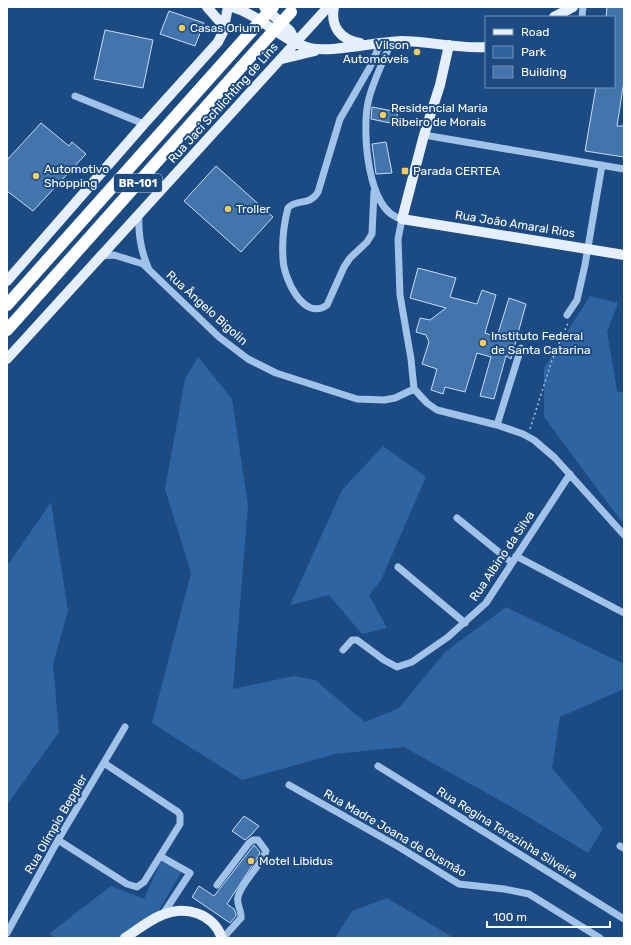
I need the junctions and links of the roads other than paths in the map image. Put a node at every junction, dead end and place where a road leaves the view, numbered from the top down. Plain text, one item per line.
1 (207, 7) edge
2 (228, 7) edge
3 (232, 7) edge
4 (264, 7) edge
5 (273, 7) edge
6 (328, 7) edge
7 (334, 7) edge
8 (573, 7) edge
9 (293, 10) edge
10 (556, 16) edge
11 (223, 32) junction
12 (296, 42) junction
13 (386, 43) junction
14 (368, 44) junction
15 (449, 45) junction
16 (485, 47) edge
17 (320, 50) junction
18 (280, 60) junction
19 (76, 96) dead end
20 (144, 124) junction
21 (424, 135) junction
22 (602, 166) junction
23 (624, 169) edge
24 (374, 190) junction
25 (139, 214) junction
26 (402, 219) junction
27 (588, 249) junction
28 (624, 255) edge
29 (101, 256) junction
30 (150, 270) junction
31 (7, 282) edge
32 (7, 305) edge
33 (567, 315) road end
34 (7, 330) edge
35 (521, 348) dead end
36 (7, 359) edge
37 (414, 389) junction
38 (497, 425) junction
39 (570, 474) junction
40 (458, 518) dead end
41 (624, 535) edge
42 (513, 559) junction
43 (398, 567) dead end
44 (624, 613) edge
45 (465, 623) junction
46 (343, 650) dead end
47 (125, 727) dead end
48 (104, 763) junction
49 (378, 766) dead end
50 (289, 785) dead end
51 (58, 840) junction
52 (160, 856) junction
53 (217, 885) dead end
54 (163, 914) junction
55 (624, 919) edge
56 (7, 933) edge
57 (125, 938) edge
58 (222, 938) edge
59 (600, 938) edge

1 - 11 main road
2 - 11 main road
3 - 12 main road
4 - 12 main road
5 - 32 highway, BR-101, bridge
6 - 12 main road, Rua Jaci Schlichting de Lins
7 - 14 main road
8 - 10 main road
9 - 34 highway, BR-101, bridge
11 - 20 main road
12 - 17 main road
12 - 18 main road, Rua Jaci Schlichting de Lins
13 - 14 main road
13 - 15 main road
13 - 24 street
13 - 24 street
14 - 17 main road
15 - 16 main road
15 - 21 main road
17 - 18 main road
18 - 25 main road, Rua Jaci Schlichting de Lins
19 - 20 street
20 - 31 main road
21 - 22 street
21 - 26 main road
22 - 23 street
22 - 27 street
24 - 26 street
25 - 29 main road, Rua Jaci Schlichting de Lins
25 - 30 street
26 - 27 main road, Rua João Amaral Rios
26 - 37 street
27 - 28 main road, Rua João Amaral Rios
27 - 33 street
29 - 30 street, Rua Ângelo Bigolin
29 - 36 main road, Rua Jaci Schlichting de Lins
30 - 37 street, Rua Ângelo Bigolin
35 - 38 street
37 - 38 street
38 - 39 street
39 - 41 street
39 - 42 street, Rua Albino da Silva
40 - 42 street
42 - 44 street
42 - 45 street, Rua Albino da Silva
43 - 45 street
45 - 46 street, Rua Albino da Silva
47 - 48 street, Rua Olímpio Beppler
48 - 51 street, Rua Olímpio Beppler
48 - 52 street
49 - 55 street, Rua Regina Terezinha Silveira
50 - 59 street, Rua Madre Joana de Gusmão
51 - 52 street
51 - 56 street, Rua Olímpio Beppler
52 - 54 street
53 - 58 street
54 - 57 main road
54 - 58 main road

